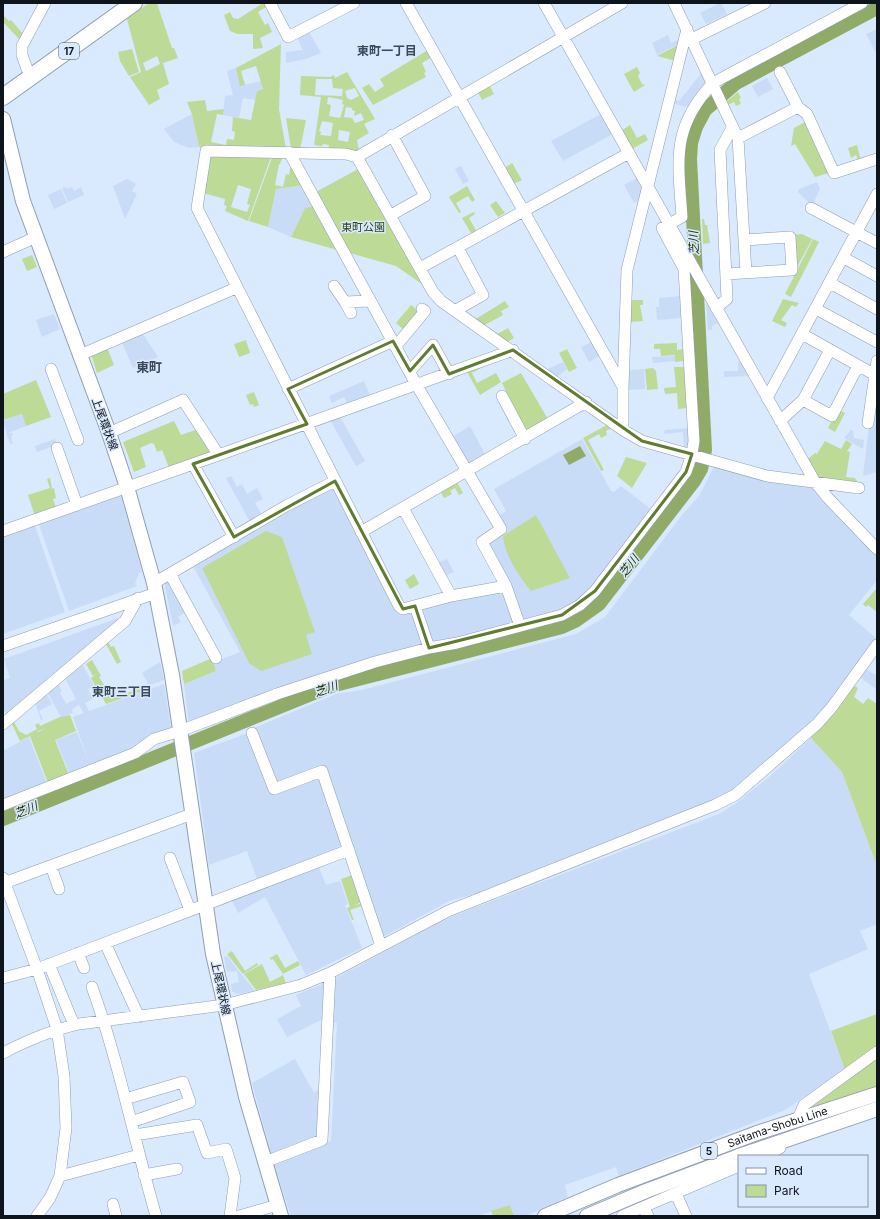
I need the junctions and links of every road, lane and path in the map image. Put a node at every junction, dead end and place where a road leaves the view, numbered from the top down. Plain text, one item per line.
1 (45, 3) edge
2 (118, 3) edge
3 (134, 3) edge
4 (270, 3) edge
5 (354, 3) edge
6 (406, 3) edge
7 (544, 3) edge
8 (622, 3) edge
9 (674, 3) edge
10 (764, 3) edge
11 (862, 3) edge
12 (690, 34) junction
13 (564, 37) junction
14 (27, 69) junction
15 (780, 72) dead end
16 (3, 85) edge
17 (714, 85) junction
18 (3, 97) edge
19 (458, 97) junction
20 (798, 107) junction
21 (3, 119) edge
22 (392, 135) junction
23 (736, 136) junction
24 (289, 152) junction
25 (629, 153) junction
26 (357, 157) junction
27 (877, 159) edge
28 (648, 186) junction
29 (877, 194) edge
30 (811, 208) dead end
31 (523, 210) junction
32 (390, 215) junction
33 (671, 228) junction
34 (857, 232) junction
35 (36, 237) junction
36 (744, 240) junction
37 (877, 243) edge
38 (458, 248) junction
39 (3, 252) edge
40 (844, 258) junction
41 (420, 268) junction
42 (746, 273) junction
43 (726, 274) junction
44 (877, 276) edge
45 (830, 283) junction
46 (334, 286) dead end
47 (236, 288) junction
48 (370, 301) junction
49 (345, 302) junction
50 (716, 308) junction
51 (816, 308) junction
52 (422, 309) dead end
53 (877, 309) edge
54 (456, 310) junction
55 (351, 313) dead end
56 (802, 334) junction
57 (877, 342) edge
58 (395, 343) junction
59 (513, 350) junction
60 (830, 350) junction
61 (80, 355) junction
62 (877, 361) edge
63 (858, 366) junction
64 (51, 369) dead end
65 (410, 371) junction
66 (449, 374) junction
67 (876, 376) edge
68 (416, 384) junction
69 (622, 387) junction
70 (288, 389) junction
71 (502, 396) dead end
72 (767, 398) junction
73 (803, 400) junction
74 (586, 402) junction
75 (780, 421) junction
76 (868, 423) dead end
77 (307, 424) junction
78 (623, 430) junction
79 (109, 432) junction
80 (525, 438) junction
81 (78, 440) dead end
82 (57, 448) dead end
83 (218, 454) junction
84 (694, 455) junction
85 (193, 464) junction
86 (468, 472) junction
87 (335, 481) junction
88 (815, 482) junction
89 (127, 487) junction
90 (859, 488) dead end
91 (77, 505) junction
92 (403, 508) junction
93 (3, 532) edge
94 (361, 532) junction
95 (234, 537) junction
96 (877, 549) edge
97 (170, 574) junction
98 (506, 586) junction
99 (154, 588) junction
100 (451, 596) junction
101 (138, 598) junction
102 (415, 606) junction
103 (520, 626) junction
104 (877, 645) edge
105 (3, 646) edge
106 (430, 648) junction
107 (216, 658) dead end
108 (4, 719) edge
109 (252, 733) dead end
110 (181, 734) junction
111 (3, 805) edge
112 (192, 814) junction
113 (349, 850) junction
114 (170, 858) dead end
115 (51, 866) junction
116 (4, 881) edge
117 (59, 889) dead end
118 (205, 905) junction
119 (190, 910) junction
120 (105, 943) junction
121 (381, 946) junction
122 (78, 953) junction
123 (50, 964) junction
124 (84, 968) dead end
125 (37, 969) junction
126 (330, 973) junction
127 (3, 978) edge
128 (92, 987) dead end
129 (224, 1005) junction
130 (139, 1017) junction
131 (104, 1021) junction
132 (74, 1025) junction
133 (57, 1029) junction
134 (877, 1052) edge
135 (3, 1053) edge
136 (877, 1094) edge
137 (125, 1099) junction
138 (877, 1109) edge
139 (854, 1117) junction
140 (797, 1120) junction
141 (131, 1122) junction
142 (135, 1135) junction
143 (139, 1155) junction
144 (742, 1155) edge
145 (764, 1155) edge
146 (738, 1156) edge
147 (265, 1162) junction
148 (738, 1166) edge
149 (177, 1169) dead end
150 (144, 1175) junction
151 (60, 1176) junction
152 (676, 1194) junction
153 (113, 1204) dead end
154 (279, 1210) edge
155 (645, 1211) edge
156 (37, 1216) edge
157 (116, 1216) edge
158 (156, 1216) edge
159 (230, 1216) edge
160 (239, 1216) edge
161 (545, 1216) edge
162 (587, 1216) edge
163 (622, 1216) edge
164 (686, 1216) edge

1 - 14 street
2 - 14 highway, 17
3 - 18 highway, 17
4 - 5 street
6 - 19 street
7 - 13 street
8 - 13 street
9 - 12 street
10 - 12 street
11 - 17 street
12 - 17 street
12 - 28 street
13 - 19 street
13 - 25 street
14 - 16 highway, 17
15 - 20 street
17 - 23 street
17 - 33 street
19 - 22 street
19 - 31 street
20 - 23 street
20 - 27 street
21 - 35 main road, 上尾環状線
22 - 26 street
22 - 32 street
23 - 36 street
23 - 43 street
24 - 26 street
24 - 47 street
24 - 48 street
25 - 28 street
25 - 31 street
26 - 32 street
28 - 33 street
28 - 69 street
29 - 34 street
30 - 34 street
31 - 38 street
31 - 69 street
32 - 41 street
33 - 50 street
33 - 84 street
34 - 37 street
34 - 40 street
35 - 39 street
35 - 61 main road, 上尾環状線
36 - 42 street
36 - 42 street
38 - 41 street
38 - 54 street
40 - 44 street
40 - 45 street
41 - 54 street
42 - 43 street
43 - 50 street
45 - 51 street
45 - 53 street
46 - 49 street
47 - 61 street
47 - 70 street
48 - 49 street
48 - 58 street
49 - 55 street
50 - 72 street
51 - 56 street
51 - 57 street
52 - 58 street
54 - 59 street
56 - 60 street
56 - 72 street
58 - 65 street
58 - 70 street
59 - 66 street
59 - 74 street
60 - 63 street
60 - 73 street
61 - 79 main road, 上尾環状線
62 - 67 street
63 - 67 street
63 - 73 street
64 - 81 street
65 - 66 street
65 - 68 street
66 - 68 street
67 - 76 street
68 - 77 street
68 - 86 street
69 - 78 street
70 - 77 street
71 - 80 street
72 - 75 street
73 - 75 street
74 - 78 street
74 - 80 street
75 - 88 street
77 - 83 street
77 - 87 street
78 - 84 street
79 - 83 street
79 - 89 main road, 上尾環状線
80 - 86 street
82 - 91 street
83 - 85 street
84 - 88 street
84 - 103 street
85 - 89 street
85 - 95 street
86 - 92 street
86 - 98 street
87 - 94 street
87 - 95 street
88 - 90 street
88 - 96 street
89 - 91 street
89 - 99 main road, 上尾環状線
91 - 93 street
92 - 94 street
92 - 100 street
94 - 102 street
95 - 97 street
97 - 99 street
97 - 107 street
98 - 100 street
98 - 103 street
99 - 101 street
99 - 110 main road, 上尾環状線
100 - 102 street
101 - 105 street
101 - 108 street
102 - 106 street
103 - 106 street
104 - 121 street
106 - 110 street
109 - 113 street
110 - 111 street
110 - 112 main road, 上尾環状線
112 - 115 street
112 - 118 main road, 上尾環状線
113 - 118 street
113 - 121 street
114 - 119 street
115 - 116 street
115 - 117 street
116 - 125 street
118 - 119 street
118 - 129 main road, 上尾環状線
119 - 120 street
120 - 122 street
120 - 130 street
121 - 126 street
122 - 123 street
122 - 124 street
123 - 125 street
123 - 132 street
125 - 127 street
125 - 133 street
126 - 129 street
126 - 147 street
128 - 131 street
129 - 130 street
129 - 147 main road, 上尾環状線
130 - 131 street
131 - 132 street
131 - 137 street
132 - 133 street
133 - 135 street
133 - 151 street
134 - 140 street
136 - 140 main road, Saitama-Shobu Line / 5
137 - 141 street
137 - 141 street
138 - 139 main road, Saitama-Shobu Line / 5
139 - 144 main road, Saitama-Shobu Line / 5
139 - 145 street
140 - 161 main road, Saitama-Shobu Line / 5
141 - 142 street
142 - 143 street
142 - 159 street
143 - 150 street
143 - 151 street
146 - 162 main road, Saitama-Shobu Line / 5
147 - 154 main road, 上尾環状線
148 - 152 street
149 - 150 street
150 - 158 street
151 - 156 street
152 - 155 street
152 - 164 street
153 - 157 street
154 - 160 street
155 - 163 street

